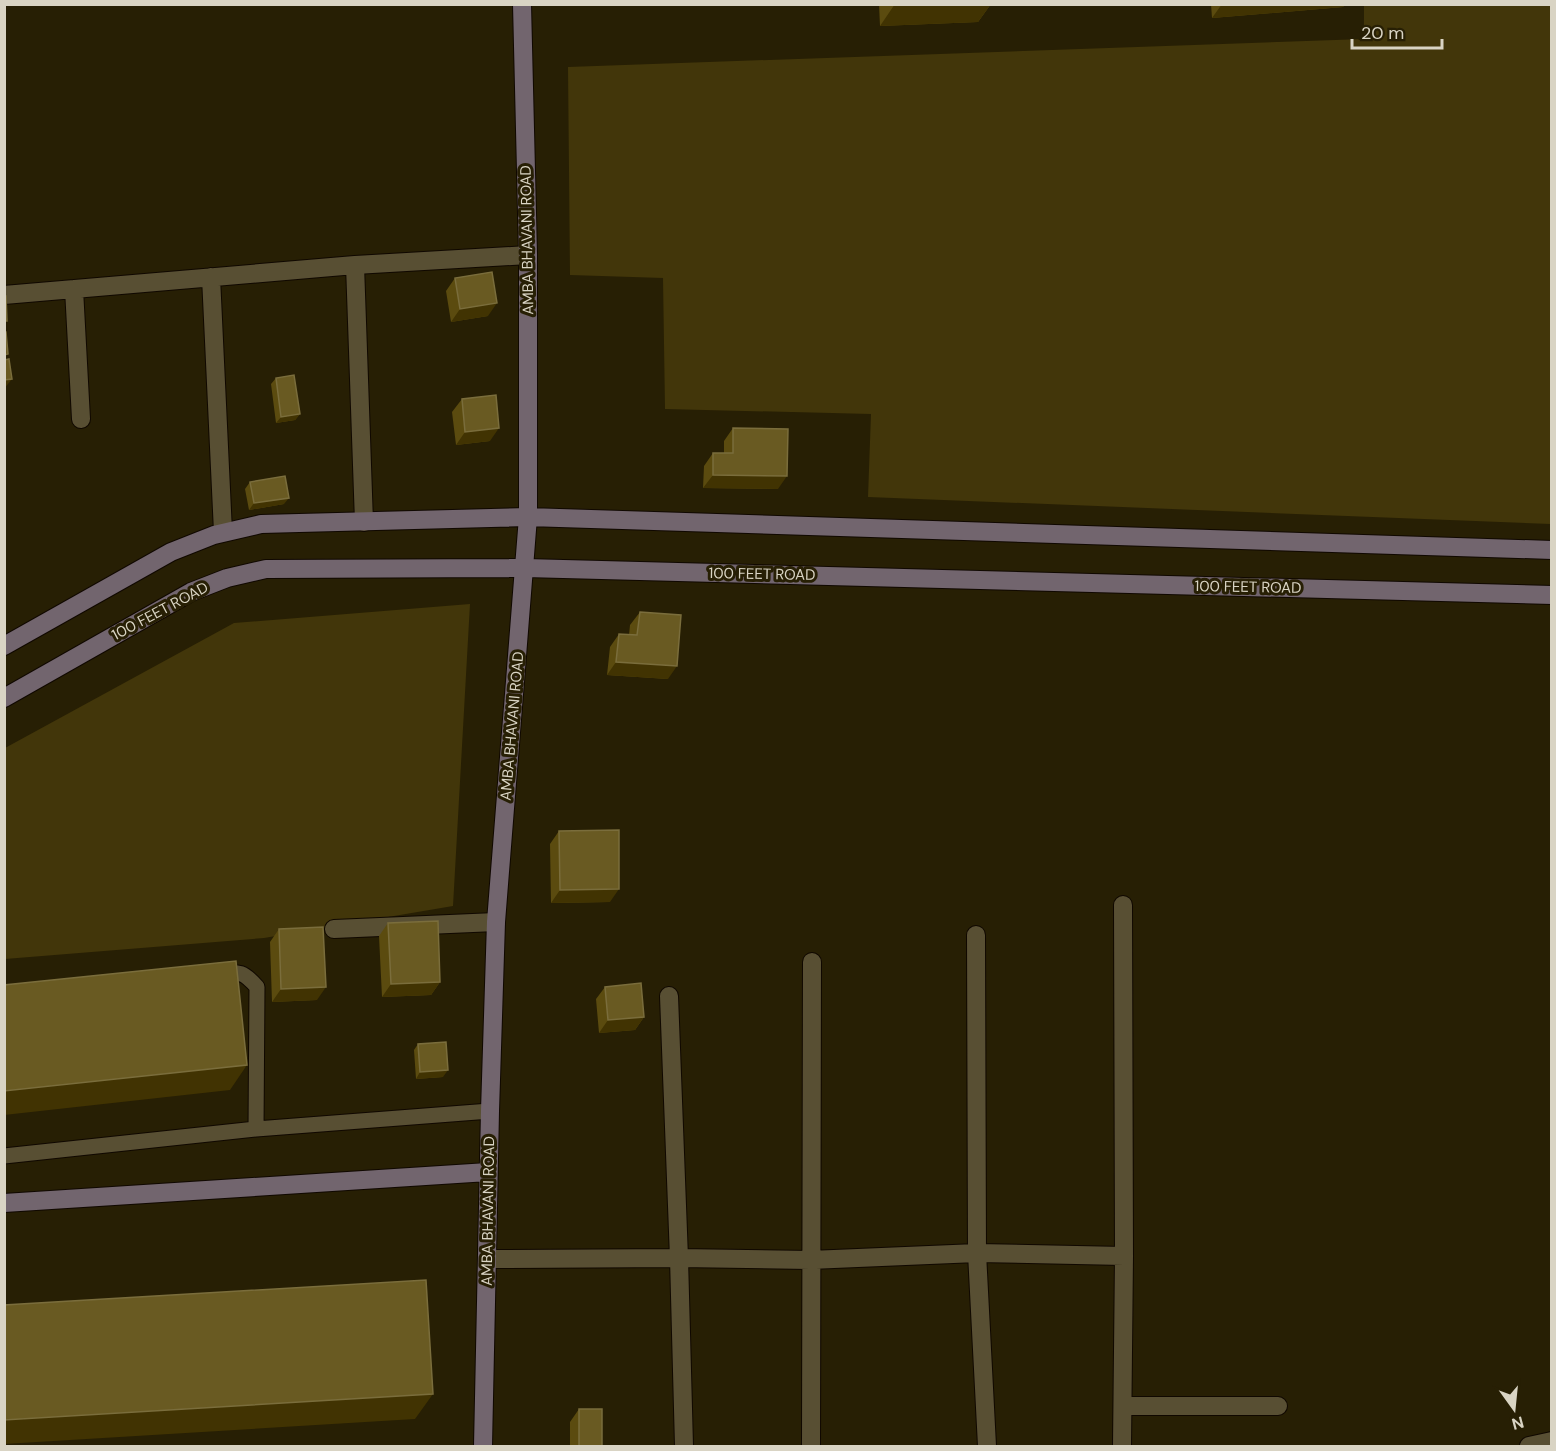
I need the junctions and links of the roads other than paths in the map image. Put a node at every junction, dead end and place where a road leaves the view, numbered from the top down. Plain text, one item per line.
1 (522, 4) edge
2 (528, 255) junction
3 (355, 266) junction
4 (211, 276) junction
5 (74, 289) junction
6 (4, 295) edge
7 (81, 419) dead end
8 (528, 517) junction
9 (364, 522) junction
10 (223, 532) junction
11 (1551, 550) edge
12 (525, 568) junction
13 (1551, 595) edge
14 (4, 646) edge
15 (4, 698) edge
16 (1123, 905) dead end
17 (496, 922) junction
18 (334, 929) dead end
19 (976, 935) dead end
20 (812, 962) dead end
21 (201, 974) edge
22 (669, 996) dead end
23 (490, 1111) junction
24 (256, 1129) junction
25 (4, 1156) edge
26 (488, 1172) junction
27 (4, 1203) edge
28 (977, 1253) junction
29 (1124, 1256) junction
30 (679, 1257) junction
31 (487, 1259) junction
32 (810, 1260) junction
33 (1123, 1406) junction
34 (1278, 1406) dead end
35 (1551, 1441) edge
36 (483, 1446) edge
37 (684, 1446) edge
38 (811, 1446) edge
39 (987, 1446) edge
40 (1122, 1446) edge
41 (1529, 1446) edge

1 - 2 main road, AMBA BHAVANI ROAD
2 - 3 street
2 - 8 main road, AMBA BHAVANI ROAD
3 - 4 street
3 - 9 street
4 - 5 street
4 - 10 street
5 - 6 street
5 - 7 street
8 - 9 main road
8 - 11 main road
8 - 12 main road, AMBA BHAVANI ROAD
9 - 10 main road
10 - 14 main road
12 - 13 main road, 100 FEET ROAD
12 - 15 main road, 100 FEET ROAD
12 - 17 main road, AMBA BHAVANI ROAD
16 - 29 street
17 - 18 street
17 - 23 main road, AMBA BHAVANI ROAD
19 - 28 street
20 - 32 street
21 - 24 lane
22 - 30 street
23 - 24 lane
23 - 26 main road, AMBA BHAVANI ROAD
24 - 25 lane
26 - 27 main road
26 - 31 main road, AMBA BHAVANI ROAD
28 - 29 street
28 - 32 street
28 - 39 street
29 - 33 street
30 - 31 street
30 - 32 street
30 - 37 street
31 - 36 main road, AMBA BHAVANI ROAD
32 - 38 street
33 - 34 street
33 - 40 street
35 - 41 street

